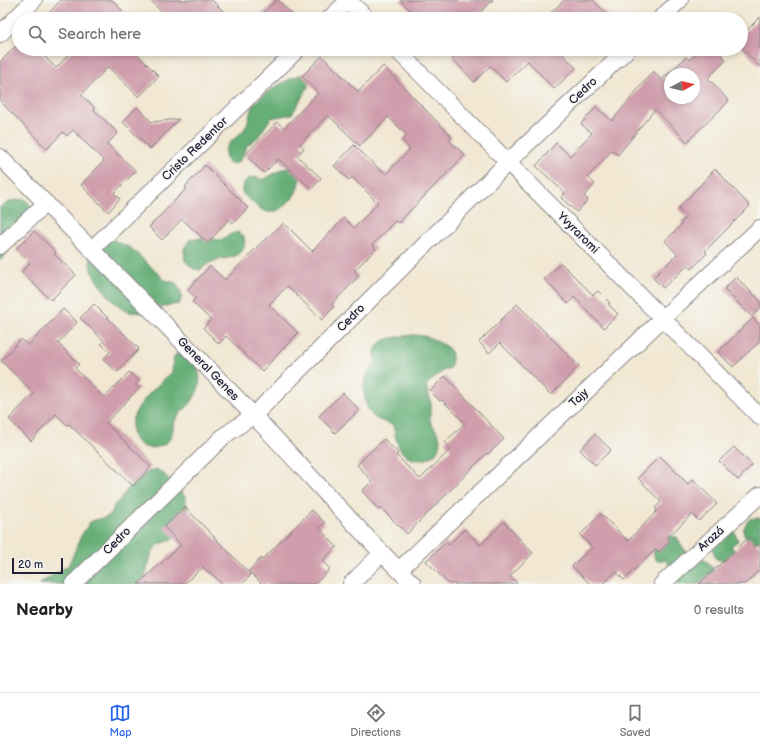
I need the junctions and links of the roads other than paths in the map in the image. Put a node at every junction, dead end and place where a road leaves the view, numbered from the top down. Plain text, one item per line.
1 (34, 0) edge
2 (348, 0) edge
3 (680, 0) edge
4 (22, 12) edge
5 (336, 12) edge
6 (360, 12) edge
7 (667, 12) edge
8 (12, 22) edge
9 (0, 34) edge
10 (291, 56) edge
11 (403, 56) edge
12 (621, 56) edge
13 (0, 157) edge
14 (508, 162) junction
15 (46, 203) junction
16 (760, 228) edge
17 (0, 246) edge
18 (92, 250) junction
19 (663, 318) junction
20 (254, 415) junction
21 (760, 417) edge
22 (760, 495) edge
23 (382, 553) junction
24 (399, 570) junction
25 (73, 584) edge
26 (351, 584) edge
27 (413, 584) edge
28 (662, 584) edge

1 - 4 street
2 - 5 street
2 - 6 street
3 - 7 street
8 - 9 street
10 - 18 street, Cristo Redentor
11 - 14 street, Yvyraromi
12 - 14 street, Cedro
13 - 15 street, General Genes
14 - 19 street, Yvyraromi
14 - 20 street, Cedro
15 - 17 street
15 - 18 street, General Genes
16 - 19 street, Tajy
18 - 20 street, General Genes
19 - 21 street, Yvyraromi
19 - 24 street, Tajy
20 - 23 street, General Genes
20 - 25 street, Cedro
22 - 28 street, Arazá
23 - 24 street, General Genes
23 - 26 street
24 - 27 street, General Genes

